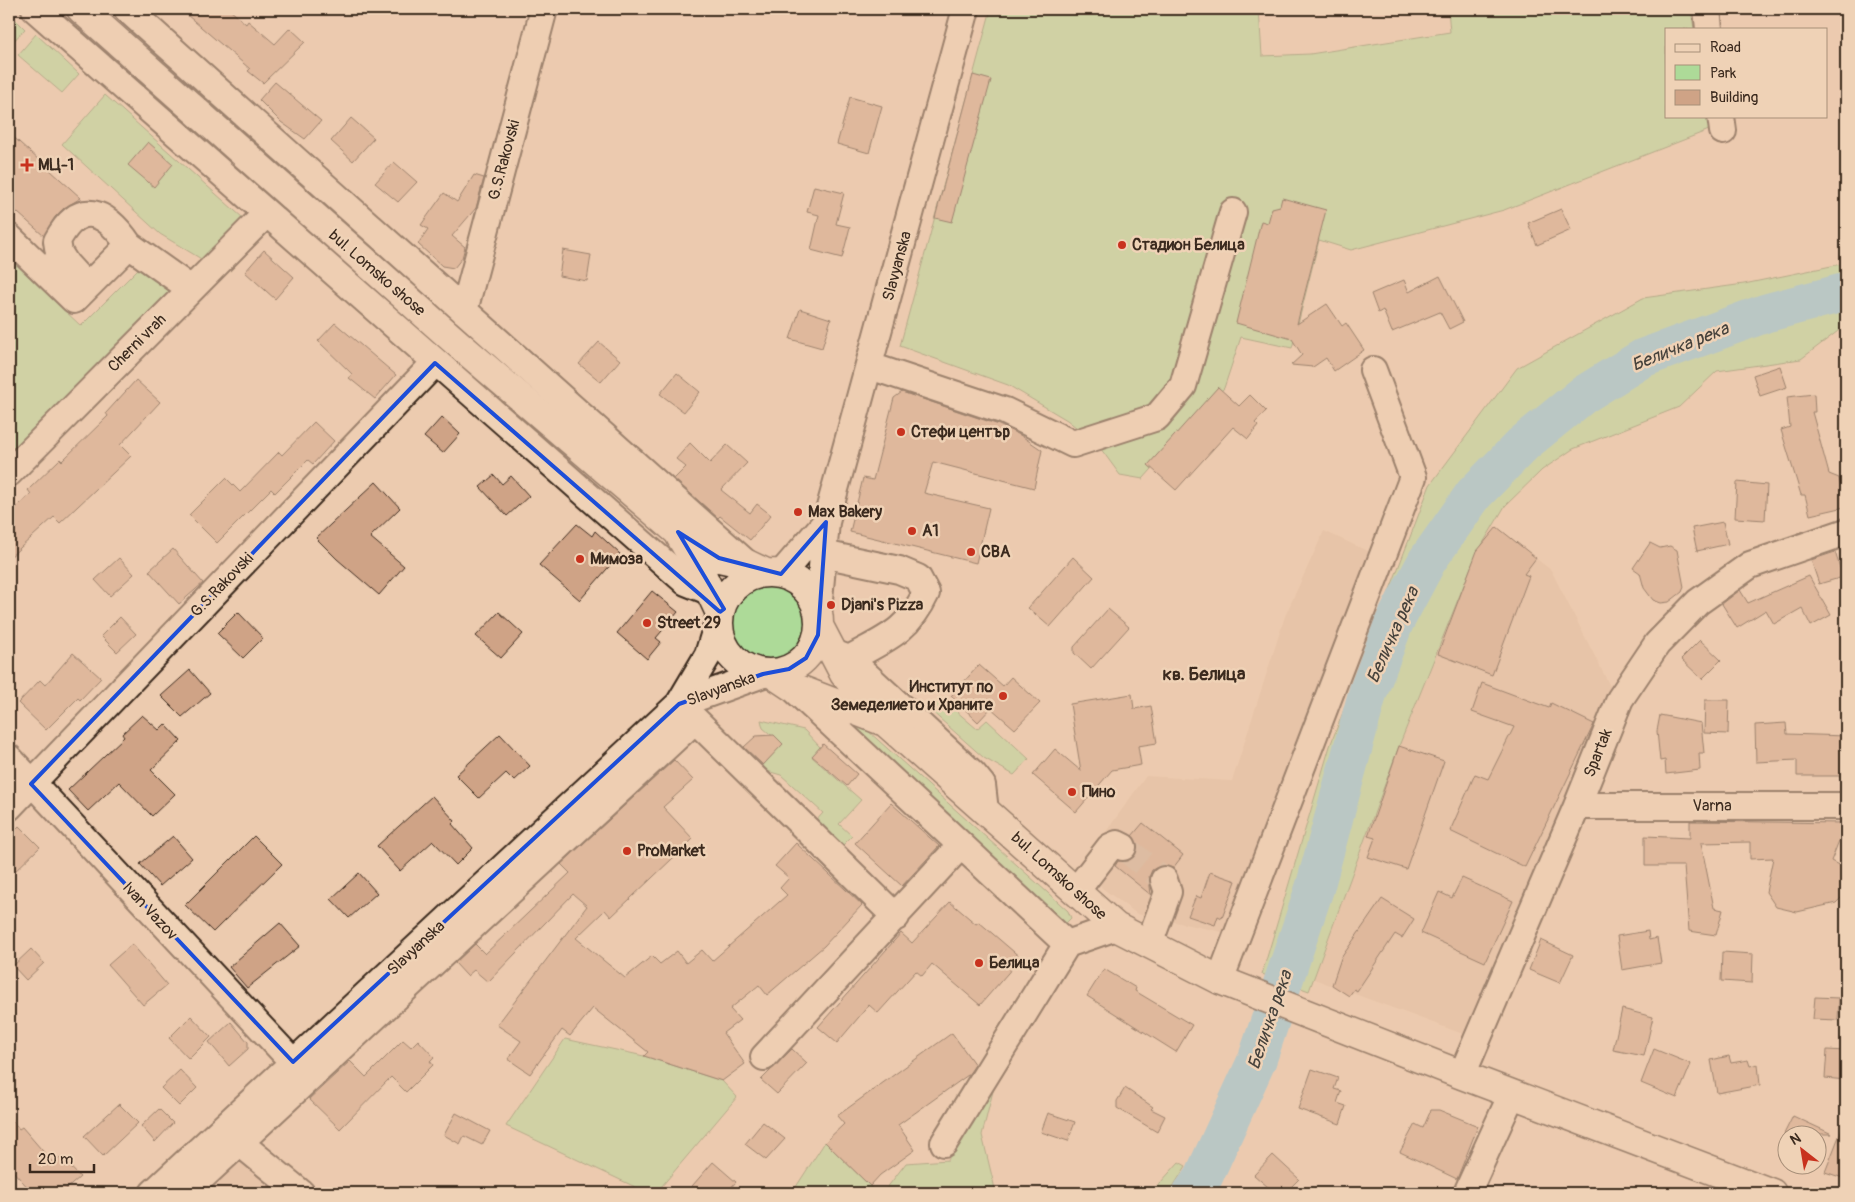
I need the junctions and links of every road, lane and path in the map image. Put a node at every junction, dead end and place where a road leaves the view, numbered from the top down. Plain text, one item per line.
1 (35, 9) edge
2 (81, 9) edge
3 (127, 9) edge
4 (544, 9) edge
5 (966, 9) edge
6 (1706, 9) edge
7 (1709, 28) edge
8 (1233, 212) dead end
9 (266, 214) junction
10 (9, 237) edge
11 (130, 245) junction
12 (87, 287) junction
13 (191, 288) junction
14 (464, 311) junction
15 (435, 363) junction
16 (870, 366) junction
17 (1373, 370) dead end
18 (9, 472) edge
19 (826, 522) junction
20 (678, 532) junction
21 (1846, 532) edge
22 (823, 554) junction
23 (764, 570) junction
24 (716, 608) junction
25 (819, 618) junction
26 (841, 656) junction
27 (776, 678) junction
28 (687, 712) junction
29 (884, 721) junction
30 (9, 758) edge
31 (31, 784) junction
32 (9, 806) edge
33 (1577, 806) junction
34 (1846, 806) edge
35 (985, 811) junction
36 (961, 845) junction
37 (1123, 847) dead end
38 (1164, 880) dead end
39 (1076, 891) junction
40 (896, 917) junction
41 (1116, 927) junction
42 (1067, 944) junction
43 (1149, 944) junction
44 (1220, 980) junction
45 (764, 1057) dead end
46 (293, 1062) junction
47 (1462, 1075) junction
48 (1512, 1094) junction
49 (240, 1143) junction
50 (944, 1143) dead end
51 (153, 1193) edge
52 (185, 1193) edge
53 (301, 1193) edge
54 (1467, 1193) edge
55 (1772, 1193) edge

1 - 9 street
2 - 20 main road, bul. Lomsko shose
3 - 14 street
4 - 14 street, G.S.Rakovski
5 - 16 street, Slavyanska
6 - 7 street
8 - 16 street
9 - 13 street, Cherni vrah
9 - 15 street
10 - 12 street
11 - 12 street
11 - 12 street
11 - 13 street
13 - 18 street, Cherni vrah
14 - 23 street
15 - 24 street
15 - 31 street, G.S.Rakovski
16 - 19 street, Slavyanska
17 - 44 street
19 - 22 street, Slavyanska
19 - 23 street, Slavyanska
20 - 23 main road, bul. Lomsko shose
20 - 24 main road, bul. Lomsko shose
21 - 33 street, Spartak
22 - 25 street, Slavyanska
22 - 26 street
23 - 24 main road
23 - 25 main road
24 - 27 main road
24 - 28 street, Slavyanska
25 - 26 main road, bul. Lomsko shose
25 - 27 main road
26 - 29 main road, bul. Lomsko shose
26 - 35 street
27 - 28 street, Slavyanska
27 - 29 main road, bul. Lomsko shose
27 - 36 street
28 - 40 street
28 - 46 street, Slavyanska
28 - 49 street
29 - 35 main road, bul. Lomsko shose
30 - 31 street, Ivan Vazov
31 - 32 street, G.S.Rakovski
31 - 46 street, Ivan Vazov
33 - 34 street, Varna
33 - 47 street, Spartak
35 - 39 main road, bul. Lomsko shose
36 - 40 street
36 - 42 street
37 - 39 street
38 - 43 street
39 - 41 main road, bul. Lomsko shose
40 - 45 street
41 - 42 street
41 - 43 main road, bul. Lomsko shose
42 - 50 street
43 - 44 main road, bul. Lomsko shose
44 - 47 main road, bul. Lomsko shose
46 - 51 street, Slavyanska
47 - 48 main road, bul. Lomsko shose
48 - 54 street
48 - 55 main road, bul. Lomsko shose
49 - 52 street
49 - 53 street

